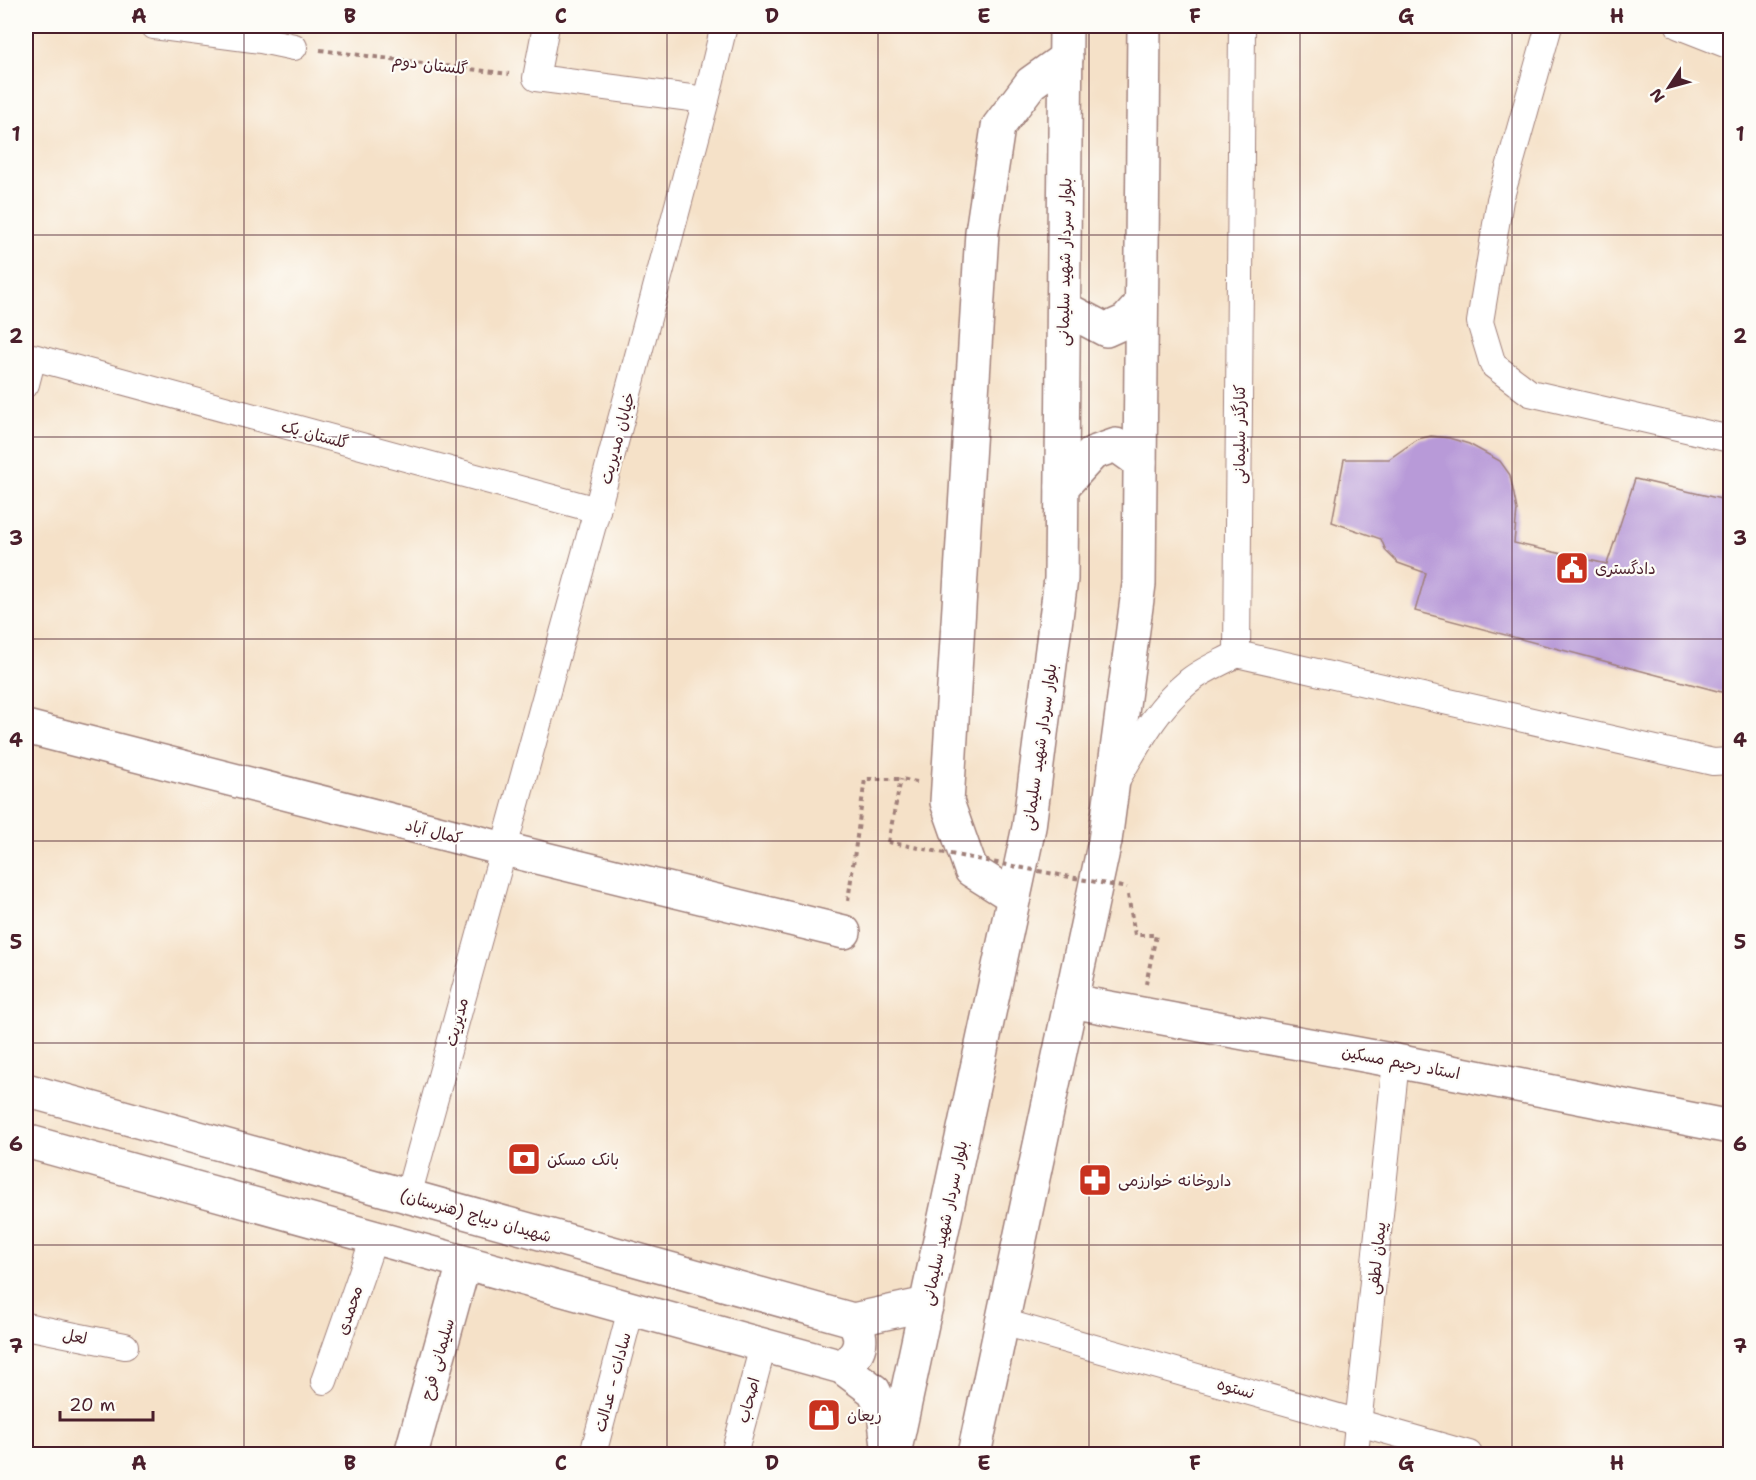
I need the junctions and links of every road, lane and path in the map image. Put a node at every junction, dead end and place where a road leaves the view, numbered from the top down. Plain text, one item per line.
1 (154, 26) edge
2 (546, 26) edge
3 (724, 26) edge
4 (1066, 26) edge
5 (1144, 26) edge
6 (1242, 26) edge
7 (1549, 26) edge
8 (1679, 26) edge
9 (294, 46) joint
10 (1731, 46) edge
11 (1066, 58) junction
12 (536, 78) junction
13 (706, 100) junction
14 (1141, 304) junction
15 (1064, 308) junction
16 (26, 384) edge
17 (1731, 439) edge
18 (1140, 462) junction
19 (1062, 487) junction
20 (597, 510) junction
21 (1237, 654) junction
22 (26, 727) edge
23 (1731, 761) edge
24 (901, 779) junction
25 (947, 787) junction
26 (1112, 789) junction
27 (504, 849) junction
28 (1014, 897) junction
29 (844, 932) joint
30 (1071, 1001) junction
31 (1140, 1014) junction
32 (1396, 1061) junction
33 (26, 1090) edge
34 (1731, 1127) edge
35 (26, 1141) edge
36 (408, 1196) junction
37 (374, 1238) junction
38 (464, 1263) junction
39 (927, 1304) junction
40 (632, 1309) junction
41 (853, 1320) junction
42 (1003, 1322) junction
43 (26, 1326) edge
44 (124, 1346) dead end
45 (763, 1346) junction
46 (842, 1367) junction
47 (324, 1381) dead end
48 (1359, 1423) junction
49 (411, 1455) edge
50 (593, 1455) edge
51 (734, 1455) edge
52 (889, 1455) edge
53 (894, 1455) edge
54 (974, 1455) edge
55 (1354, 1455) edge
56 (1469, 1455) edge

1 - 9 street
2 - 12 street
3 - 13 street, خیابان مدیریت
4 - 11 main road, بلوار سردار شهید سلیمانی
5 - 14 main road
6 - 21 street, کنارگذر سلیمانی
7 - 17 street
8 - 10 street
9 - 12 path, گلستان دوم
11 - 15 main road, بلوار سردار شهید سلیمانی
11 - 25 main road
12 - 13 street
13 - 20 street, خیابان مدیریت
14 - 15 main road
14 - 18 main road
15 - 19 main road, بلوار سردار شهید سلیمانی
16 - 20 street, گلستان یک
18 - 19 main road
18 - 26 main road
19 - 28 main road, بلوار سردار شهید سلیمانی
20 - 27 street, خیابان مدیریت
21 - 23 street
21 - 26 street
22 - 27 main road, کمال آباد
24 - 25 path
24 - 29 path
24 - 31 path, bridge
25 - 28 main road
26 - 30 main road
27 - 29 main road, کمال آباد
27 - 36 street, مدیریت
28 - 39 main road, بلوار سردار شهید سلیمانی
30 - 31 main road, استاد رحیم مسکین
30 - 42 main road
31 - 32 main road, استاد رحیم مسکین
32 - 34 main road, استاد رحیم مسکین
32 - 48 street, پیمان لطفی
33 - 36 main road, شهیدان دیباج (هنرستان)
35 - 37 main road
36 - 41 main road, شهیدان دیباج (هنرستان)
37 - 38 main road
37 - 47 street, محمدی
38 - 40 main road
38 - 49 main road, سلیمانی فرح
39 - 41 main road, شهیدان دیباج (هنرستان)
39 - 53 main road, بلوار سردار شهید سلیمانی
40 - 45 main road
40 - 50 street, سادات - عدالت
41 - 46 main road
42 - 48 street, نستوه
42 - 54 main road
43 - 44 street, لعل
45 - 46 main road
45 - 51 street, اصحاب
46 - 52 main road
48 - 55 street, پیمان لطفی
48 - 56 street, نستوه

